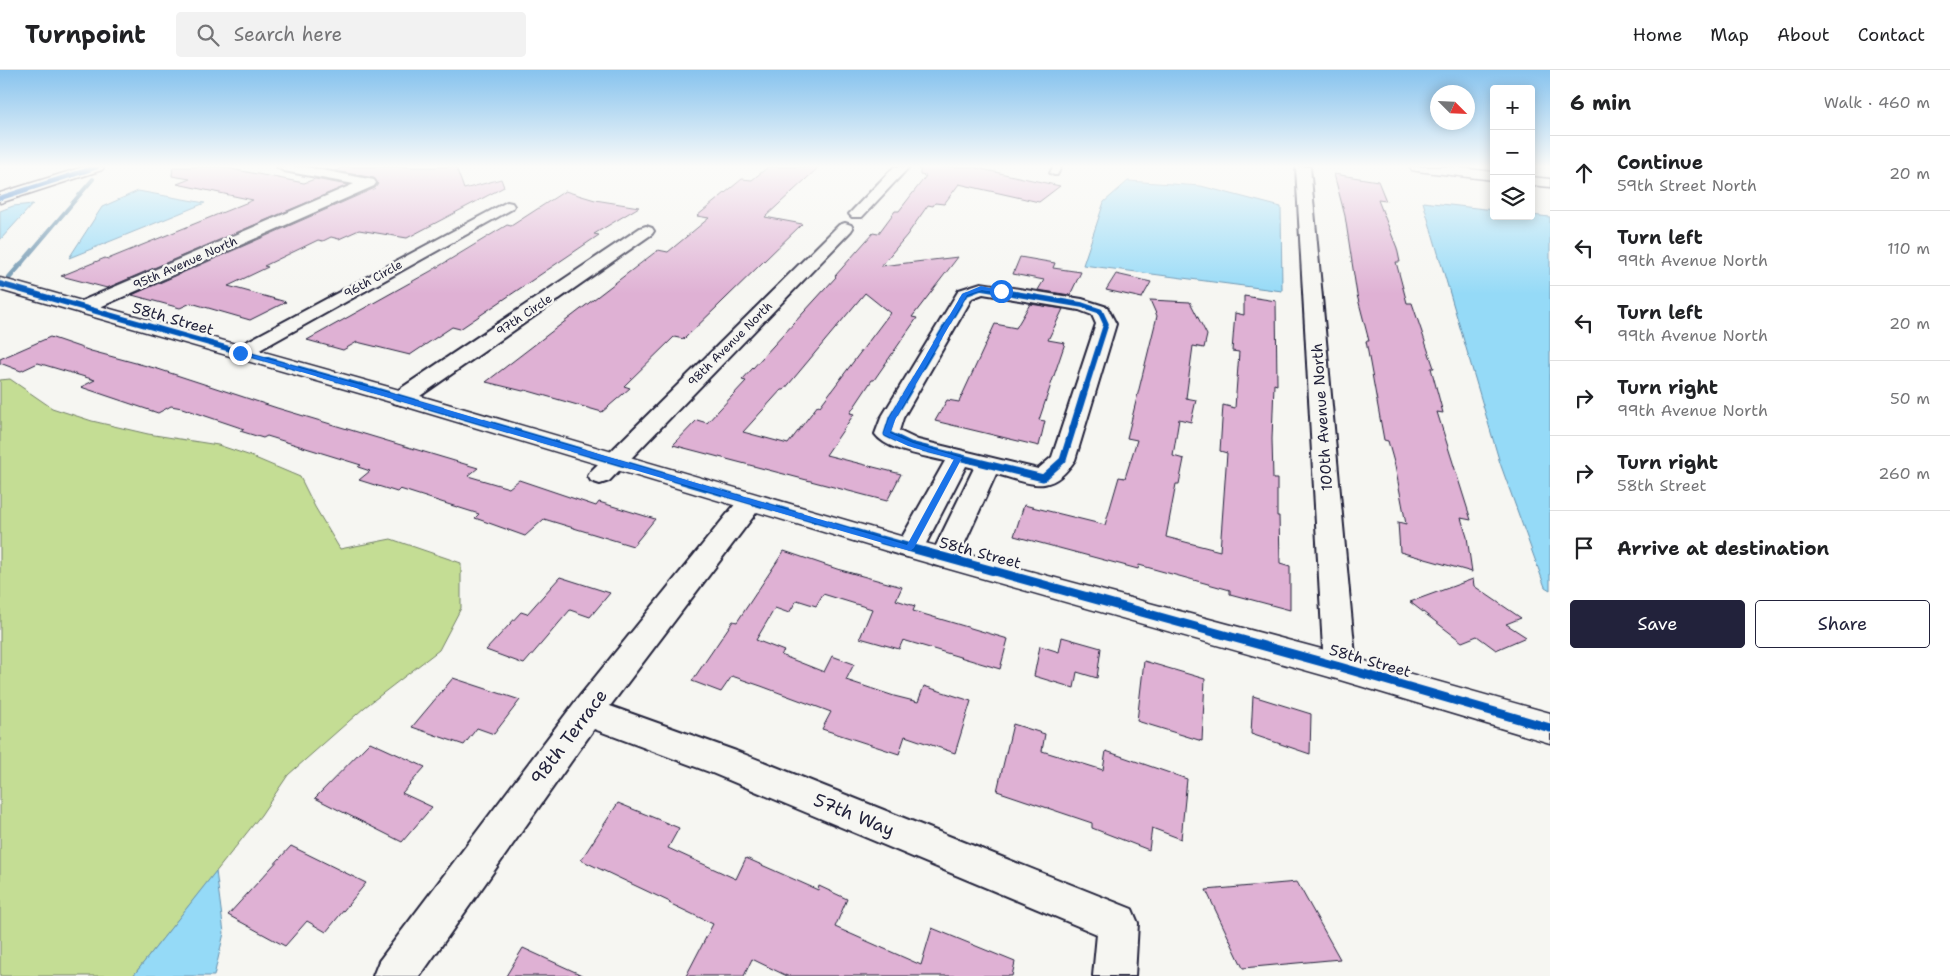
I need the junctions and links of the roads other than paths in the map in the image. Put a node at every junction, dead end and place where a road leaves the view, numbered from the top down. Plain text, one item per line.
1 (309, 209) edge
2 (501, 209) edge
3 (862, 209) edge
4 (1306, 209) edge
5 (646, 231) dead end
6 (0, 284) edge
7 (981, 288) joint
8 (84, 307) junction
9 (240, 353) junction
10 (402, 398) junction
11 (958, 458) junction
12 (988, 464) junction
13 (607, 469) junction
14 (750, 502) junction
15 (910, 548) junction
16 (944, 558) junction
17 (1340, 667) junction
18 (587, 712) junction
19 (1550, 728) edge
20 (394, 976) edge
21 (1114, 976) edge

1 - 8 street, 95th Avenue North
2 - 9 street, 96th Circle
3 - 13 street, 98th Avenue North
4 - 17 street, 100th Avenue North
5 - 10 street, 97th Circle
6 - 8 street, 58th Street
7 - 11 street
7 - 12 street
8 - 9 street, 58th Street
9 - 10 street, 58th Street
10 - 13 street, 58th Street
11 - 12 street
11 - 15 street
12 - 16 street
13 - 14 street, 58th Street
14 - 15 street, 58th Street
14 - 18 street, 98th Terrace
15 - 16 street, 58th Street
16 - 17 street, 58th Street
17 - 19 street, 58th Street
18 - 20 street, 98th Terrace
18 - 21 street, 57th Way

